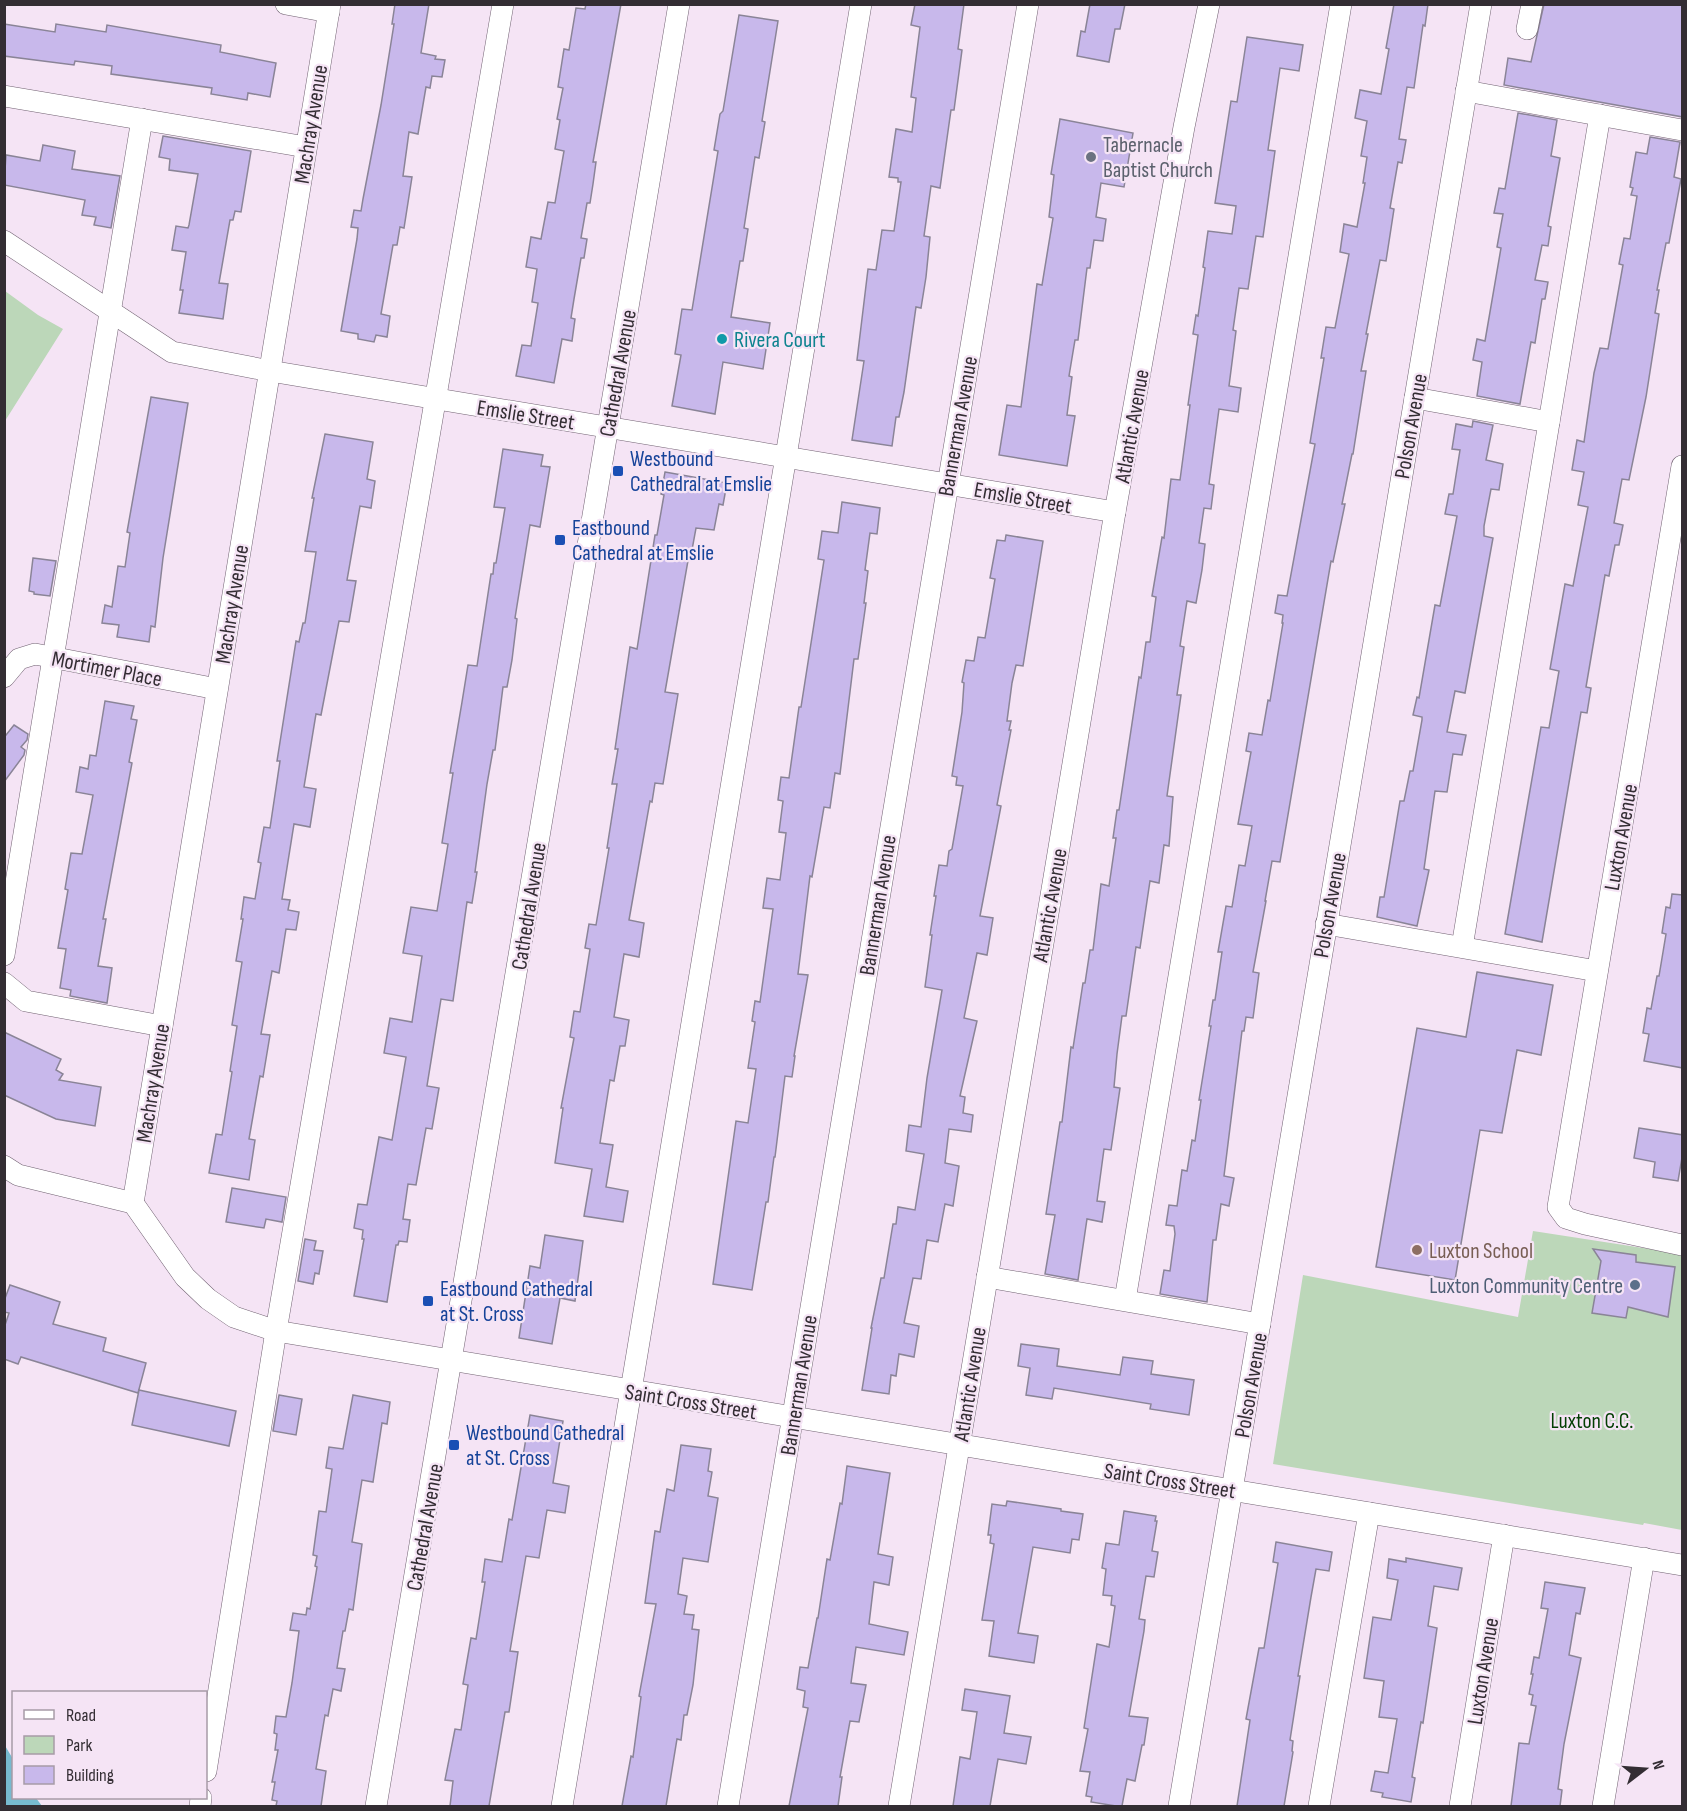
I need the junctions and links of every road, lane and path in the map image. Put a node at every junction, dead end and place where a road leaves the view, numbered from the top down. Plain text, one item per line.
1 (286, 4) edge
2 (503, 4) edge
3 (679, 4) edge
4 (861, 4) edge
5 (1028, 4) edge
6 (1209, 4) edge
7 (1341, 4) edge
8 (1481, 4) edge
9 (1532, 4) edge
10 (329, 8) edge
11 (1527, 29) dead end
12 (1466, 91) junction
13 (4, 96) edge
14 (1600, 115) junction
15 (142, 119) junction
16 (1683, 130) edge
17 (306, 147) junction
18 (4, 241) edge
19 (109, 309) junction
20 (270, 371) junction
21 (1415, 398) junction
22 (437, 399) junction
23 (1549, 422) junction
24 (608, 428) junction
25 (785, 457) junction
26 (1683, 466) edge
27 (947, 484) junction
28 (1115, 512) junction
29 (53, 658) junction
30 (4, 677) edge
31 (217, 689) junction
32 (1326, 924) junction
33 (1461, 947) junction
34 (4, 955) edge
35 (1597, 970) junction
36 (4, 983) edge
37 (162, 1026) junction
38 (4, 1166) edge
39 (133, 1203) junction
40 (1683, 1245) edge
41 (987, 1277) junction
42 (1125, 1300) junction
43 (1260, 1323) junction
44 (276, 1330) junction
45 (452, 1361) junction
46 (630, 1391) junction
47 (793, 1418) junction
48 (958, 1445) junction
49 (1232, 1490) junction
50 (1369, 1513) junction
51 (1504, 1535) junction
52 (1644, 1558) junction
53 (1683, 1565) edge
54 (207, 1765) edge
55 (376, 1806) edge
56 (562, 1806) edge
57 (728, 1806) edge
58 (899, 1806) edge
59 (1179, 1806) edge
60 (1319, 1806) edge
61 (1460, 1806) edge
62 (1604, 1806) edge

1 - 10 street
2 - 22 street
3 - 24 street, Cathedral Avenue
4 - 25 street
5 - 27 street, Bannerman Avenue
6 - 28 street, Atlantic Avenue
7 - 42 street
8 - 12 street, Polson Avenue
9 - 11 street
10 - 17 street, Machray Avenue
12 - 14 street
12 - 21 street, Polson Avenue
13 - 15 street
14 - 16 street
14 - 23 street
15 - 17 street
15 - 19 street
17 - 20 street, Machray Avenue
18 - 19 street, Emslie Street
19 - 20 street, Emslie Street
19 - 29 street
20 - 22 street, Emslie Street
20 - 31 street, Machray Avenue
21 - 23 street
21 - 32 street, Polson Avenue
22 - 24 street, Emslie Street
22 - 44 street
23 - 33 street
24 - 25 street, Emslie Street
24 - 45 street, Cathedral Avenue
25 - 27 street, Emslie Street
25 - 46 street
26 - 35 street, Luxton Avenue
27 - 28 street, Emslie Street
27 - 47 street, Bannerman Avenue
28 - 41 street, Atlantic Avenue
29 - 30 street, Mortimer Place
29 - 31 street, Mortimer Place
29 - 34 street
31 - 37 street, Machray Avenue
32 - 33 street
32 - 43 street, Polson Avenue
33 - 35 street
35 - 40 street, Luxton Avenue
36 - 37 street
37 - 39 street, Machray Avenue
38 - 39 street
39 - 44 street, Saint Cross Street
41 - 42 street
41 - 48 street, Atlantic Avenue
42 - 43 street
43 - 49 street, Polson Avenue
44 - 45 street, Saint Cross Street
44 - 54 street
45 - 46 street, Saint Cross Street
45 - 55 street, Cathedral Avenue
46 - 47 street, Saint Cross Street
46 - 56 street
47 - 48 street, Saint Cross Street
47 - 57 street, Bannerman Avenue
48 - 49 street, Saint Cross Street
48 - 58 street, Atlantic Avenue
49 - 50 street, Saint Cross Street
49 - 59 street, Polson Avenue
50 - 51 street, Saint Cross Street
50 - 60 street
51 - 52 street, Saint Cross Street
51 - 61 street, Luxton Avenue
52 - 53 street, Saint Cross Street
52 - 62 street

